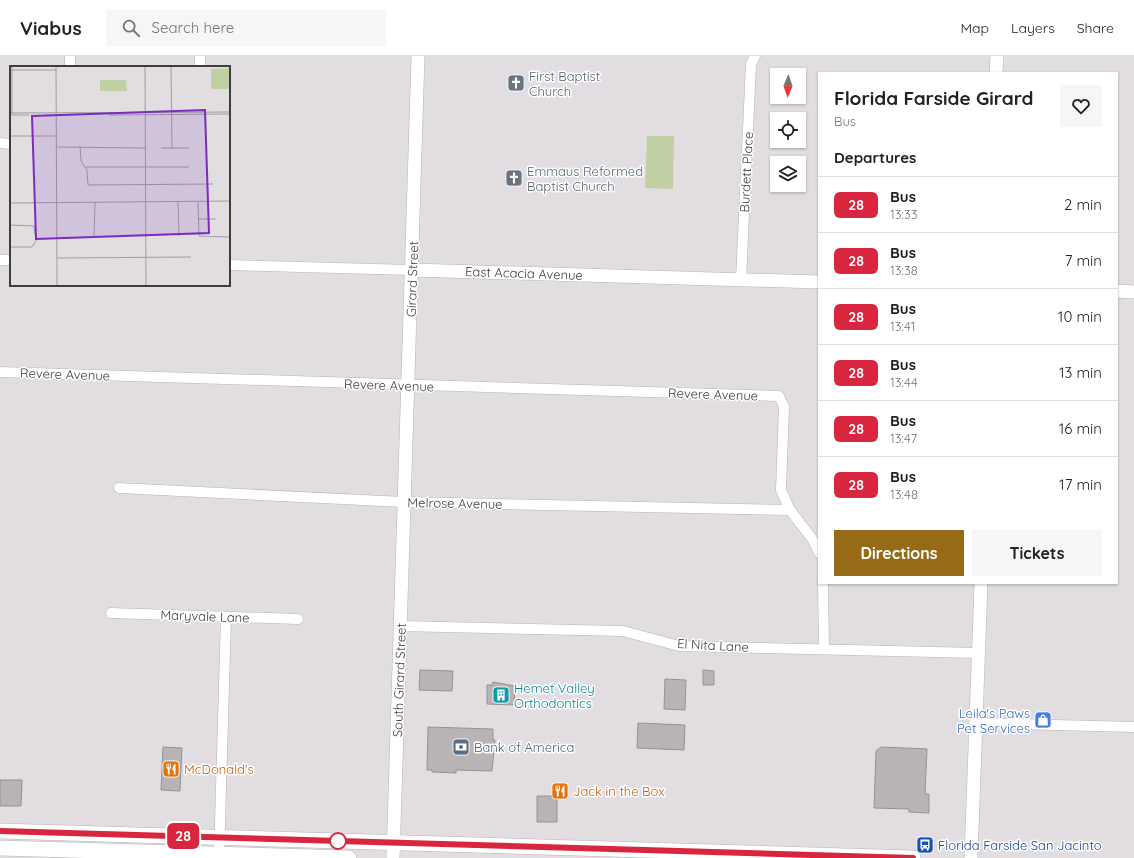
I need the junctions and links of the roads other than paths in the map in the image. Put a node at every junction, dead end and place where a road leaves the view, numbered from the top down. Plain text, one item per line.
1 (418, 56) edge
2 (997, 56) edge
3 (753, 60) edge
4 (996, 72) edge
5 (0, 143) edge
6 (10, 144) edge
7 (230, 265) edge
8 (412, 270) junction
9 (741, 280) junction
10 (818, 282) edge
11 (1118, 291) edge
12 (1134, 292) edge
13 (0, 372) edge
14 (408, 386) junction
15 (119, 488) dead end
16 (404, 502) junction
17 (790, 510) junction
18 (818, 551) edge
19 (823, 584) edge
20 (981, 584) edge
21 (111, 613) dead end
22 (226, 617) junction
23 (298, 619) dead end
24 (400, 626) junction
25 (824, 649) junction
26 (978, 653) junction
27 (976, 722) junction
28 (1134, 727) edge
29 (0, 831) edge
30 (220, 837) junction
31 (0, 848) edge
32 (393, 851) edge
33 (219, 856) edge
34 (349, 858) edge
35 (913, 858) edge
36 (971, 858) edge

1 - 8 street, Girard Street
2 - 4 street
3 - 9 street, Burdett Place
5 - 6 street
7 - 8 street, East Acacia Avenue
8 - 9 street, East Acacia Avenue
8 - 14 street, Girard Street
9 - 10 street, East Acacia Avenue
11 - 12 street
13 - 14 street, Revere Avenue
14 - 16 street, Girard Street
14 - 17 street, Revere Avenue
15 - 16 street, Melrose Avenue
16 - 17 street, Melrose Avenue
16 - 24 street, South Girard Street
17 - 18 street
19 - 25 street
20 - 26 street
21 - 22 street, Maryvale Lane
22 - 23 street, Maryvale Lane
22 - 30 street
24 - 25 street, El Nita Lane
24 - 32 street, South Girard Street
25 - 26 street, El Nita Lane
26 - 27 street
27 - 28 street
27 - 36 street
29 - 30 main road
30 - 32 main road
30 - 33 street
31 - 33 main road
32 - 35 main road
33 - 34 main road

